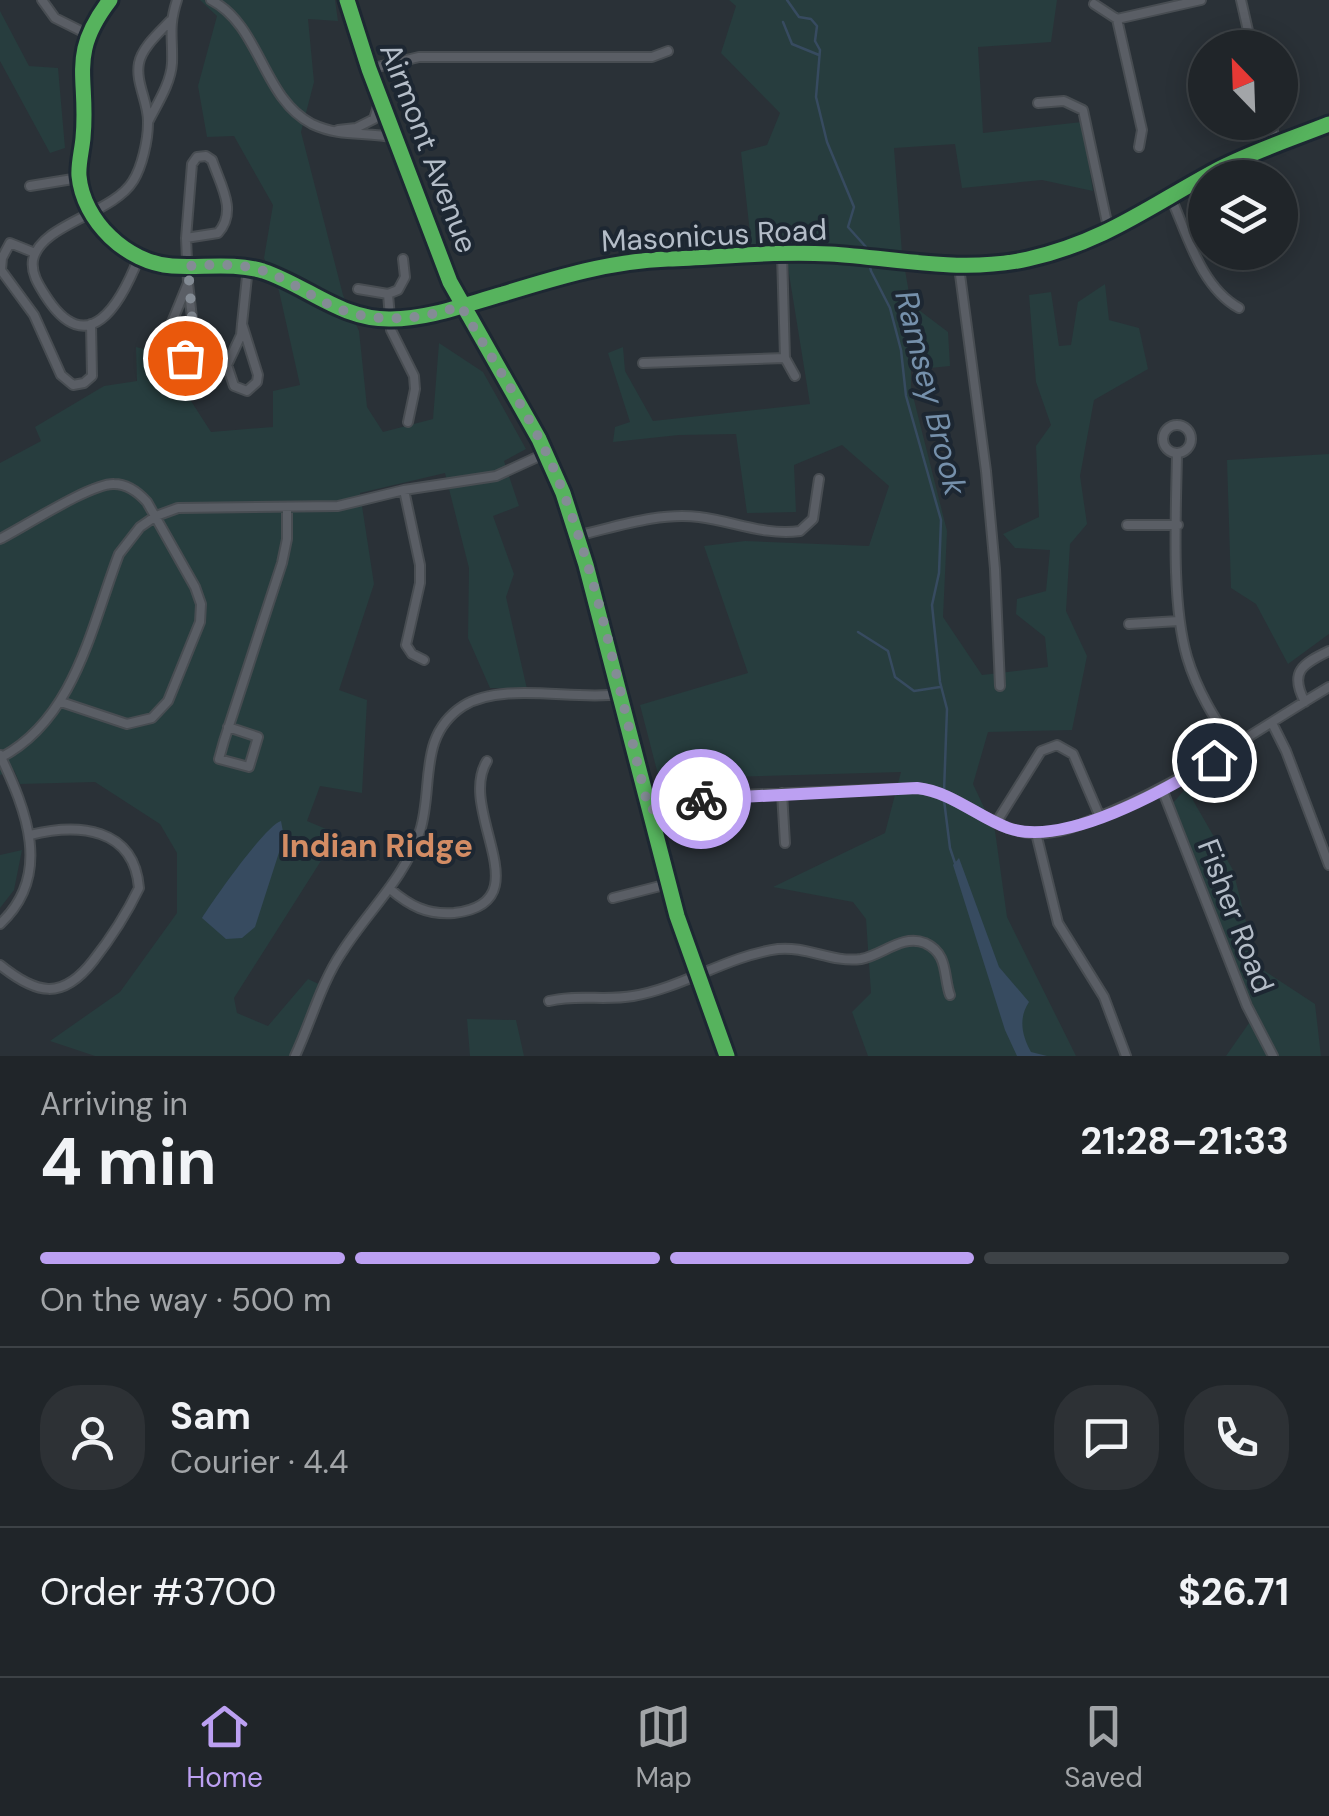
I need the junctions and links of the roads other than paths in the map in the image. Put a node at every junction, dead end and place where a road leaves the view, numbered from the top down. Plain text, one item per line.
1 (42, 0) edge
2 (110, 0) edge
3 (177, 0) edge
4 (212, 0) edge
5 (348, 0) edge
6 (1202, 0) edge
7 (1241, 0) edge
8 (1094, 4) dead end
9 (1117, 19) junction
10 (170, 21) junction
11 (1248, 30) edge
12 (87, 34) junction
13 (668, 51) dead end
14 (369, 69) junction
15 (380, 98) junction
16 (1038, 103) dead end
17 (148, 122) junction
18 (1329, 124) edge
19 (331, 130) junction
20 (395, 138) junction
21 (1275, 140) edge
22 (1276, 146) junction
23 (1139, 147) dead end
24 (79, 178) junction
25 (30, 186) dead end
26 (1171, 198) junction
27 (93, 212) junction
28 (1108, 232) junction
29 (186, 238) junction
30 (35, 253) junction
31 (782, 254) junction
32 (138, 257) junction
33 (403, 259) dead end
34 (188, 266) junction
35 (248, 267) junction
36 (959, 267) junction
37 (188, 283) junction
38 (358, 289) dead end
39 (388, 294) junction
40 (461, 306) junction
41 (53, 307) junction
42 (1238, 308) dead end
43 (36, 318) junction
44 (389, 320) junction
45 (91, 324) junction
46 (242, 324) junction
47 (785, 358) junction
48 (643, 363) dead end
49 (795, 376) dead end
50 (408, 422) dead end
51 (546, 453) junction
52 (1177, 454) dead end
53 (820, 479) dead end
54 (404, 490) junction
55 (287, 506) junction
56 (156, 516) junction
57 (1178, 524) junction
58 (1127, 526) dead end
59 (576, 536) junction
60 (0, 539) edge
61 (1180, 621) junction
62 (1129, 624) dead end
63 (1329, 651) edge
64 (424, 660) dead end
65 (1000, 686) dead end
66 (1329, 687) edge
67 (620, 694) junction
68 (61, 702) junction
69 (1305, 702) junction
70 (1272, 724) junction
71 (228, 727) junction
72 (1234, 748) junction
73 (0, 757) edge
74 (487, 761) dead end
75 (1162, 790) junction
76 (782, 794) junction
77 (649, 810) junction
78 (1100, 816) junction
79 (996, 822) junction
80 (1036, 833) junction
81 (30, 835) junction
82 (785, 843) dead end
83 (1329, 865) edge
84 (668, 884) junction
85 (390, 889) junction
86 (613, 898) dead end
87 (0, 924) edge
88 (0, 965) edge
89 (696, 973) junction
90 (950, 995) dead end
91 (549, 1001) dead end
92 (295, 1056) edge
93 (727, 1056) edge
94 (1126, 1056) edge
95 (1273, 1056) edge

1 - 12 street
2 - 12 street
3 - 10 street
4 - 19 street
5 - 14 street, Airmont Avenue
6 - 9 street
7 - 11 street
8 - 9 street
9 - 23 street
10 - 17 street
10 - 17 street
12 - 24 street
13 - 14 street
14 - 15 street, Airmont Avenue
15 - 19 street
15 - 20 street, Airmont Avenue
16 - 28 street
17 - 27 street
18 - 22 street, Masonicus Road
19 - 20 street
20 - 40 street, Airmont Avenue
21 - 22 street
22 - 26 street, Masonicus Road
24 - 25 street
24 - 27 street
26 - 28 street, Masonicus Road
26 - 42 street
27 - 30 street
27 - 32 street
28 - 36 street, Masonicus Road
29 - 29 street
29 - 34 street
30 - 41 street
30 - 43 street
31 - 36 street, Masonicus Road
31 - 40 street, Masonicus Road
31 - 47 street
32 - 34 street, Masonicus Road
32 - 45 street
33 - 39 street
34 - 35 street, Masonicus Road
34 - 37 street
35 - 44 street, Masonicus Road
35 - 46 street
36 - 65 street
37 - 37 street
38 - 39 street
39 - 44 street
40 - 44 street, Masonicus Road
40 - 51 street, Airmont Avenue
41 - 43 street
41 - 45 street
43 - 45 street
44 - 50 street
46 - 46 street
47 - 48 street
47 - 49 street
51 - 54 street
51 - 59 street, Airmont Avenue
52 - 57 street
53 - 59 street
54 - 55 street
54 - 64 street
55 - 56 street
55 - 71 street
56 - 60 street
56 - 68 street
56 - 68 street
57 - 58 street
57 - 61 street
59 - 67 street, Airmont Avenue
61 - 62 street
61 - 72 street
63 - 69 street
66 - 69 street
67 - 77 street, Airmont Avenue
67 - 85 street
68 - 73 street
69 - 70 street
70 - 72 street
70 - 83 street
71 - 71 street
72 - 75 street
73 - 81 street
74 - 85 street
75 - 78 street
75 - 95 street, Fisher Road
76 - 77 street
76 - 79 street
76 - 82 street
77 - 84 street, Airmont Avenue
78 - 79 street
78 - 80 street
79 - 80 street
80 - 94 street
81 - 87 street
81 - 88 street
84 - 86 street
84 - 89 street, Airmont Avenue
85 - 92 street
89 - 90 street
89 - 91 street
89 - 93 street, Airmont Avenue

